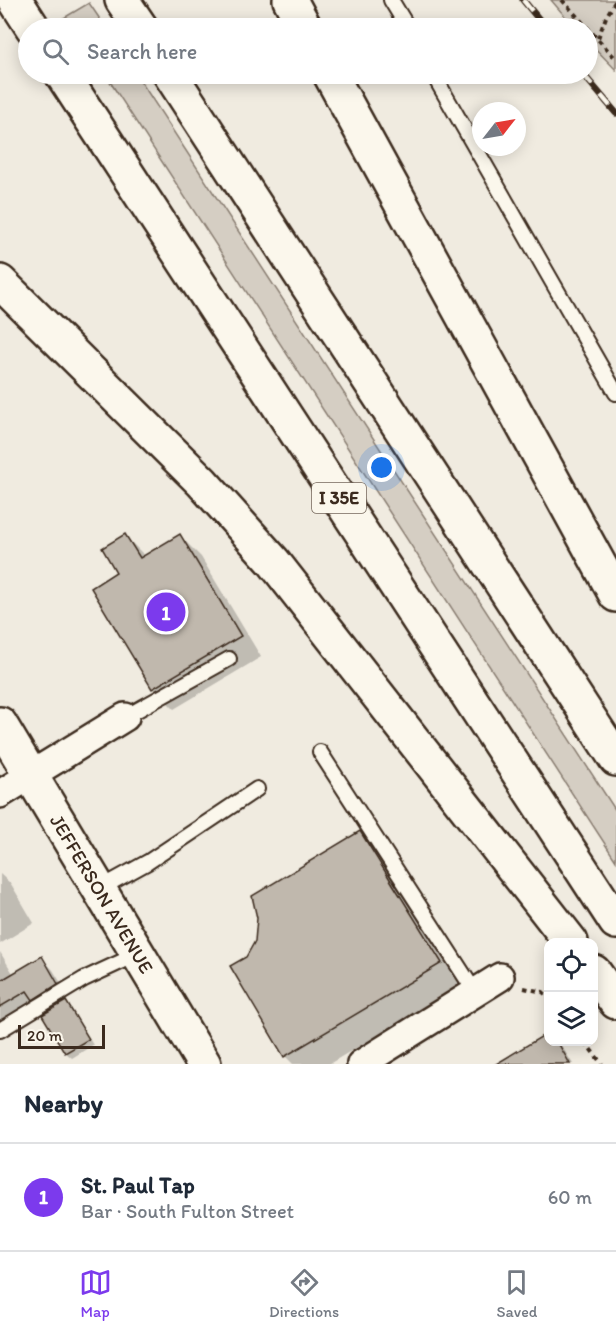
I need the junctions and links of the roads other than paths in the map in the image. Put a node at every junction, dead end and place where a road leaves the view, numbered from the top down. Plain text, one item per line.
1 (15, 0) edge
2 (122, 0) edge
3 (290, 0) edge
4 (391, 0) edge
5 (27, 18) edge
6 (134, 18) edge
7 (300, 18) edge
8 (402, 18) edge
9 (69, 84) edge
10 (177, 84) edge
11 (335, 84) edge
12 (440, 84) edge
13 (0, 282) edge
14 (616, 393) edge
15 (616, 595) edge
16 (229, 659) dead end
17 (125, 717) joint
18 (0, 724) edge
19 (320, 752) dead end
20 (616, 759) edge
21 (30, 776) junction
22 (257, 789) dead end
23 (0, 794) edge
24 (99, 889) junction
25 (616, 922) edge
26 (568, 938) edge
27 (138, 954) junction
28 (500, 977) dead end
29 (598, 977) edge
30 (475, 992) junction
31 (616, 1002) edge
32 (0, 1030) edge
33 (204, 1064) edge
34 (361, 1064) edge

1 - 5 main road
2 - 6 main road
3 - 7 main road
4 - 8 lane
9 - 25 main road, I 35E
10 - 20 main road
11 - 15 main road
12 - 14 lane
13 - 26 main road
16 - 17 lane
17 - 21 street
18 - 21 main road, JEFFERSON AVENUE
19 - 30 lane
21 - 23 street
21 - 24 main road, JEFFERSON AVENUE
22 - 24 lane
24 - 27 main road, JEFFERSON AVENUE
27 - 32 lane
27 - 33 main road, JEFFERSON AVENUE
28 - 30 street
29 - 31 main road
30 - 34 street

